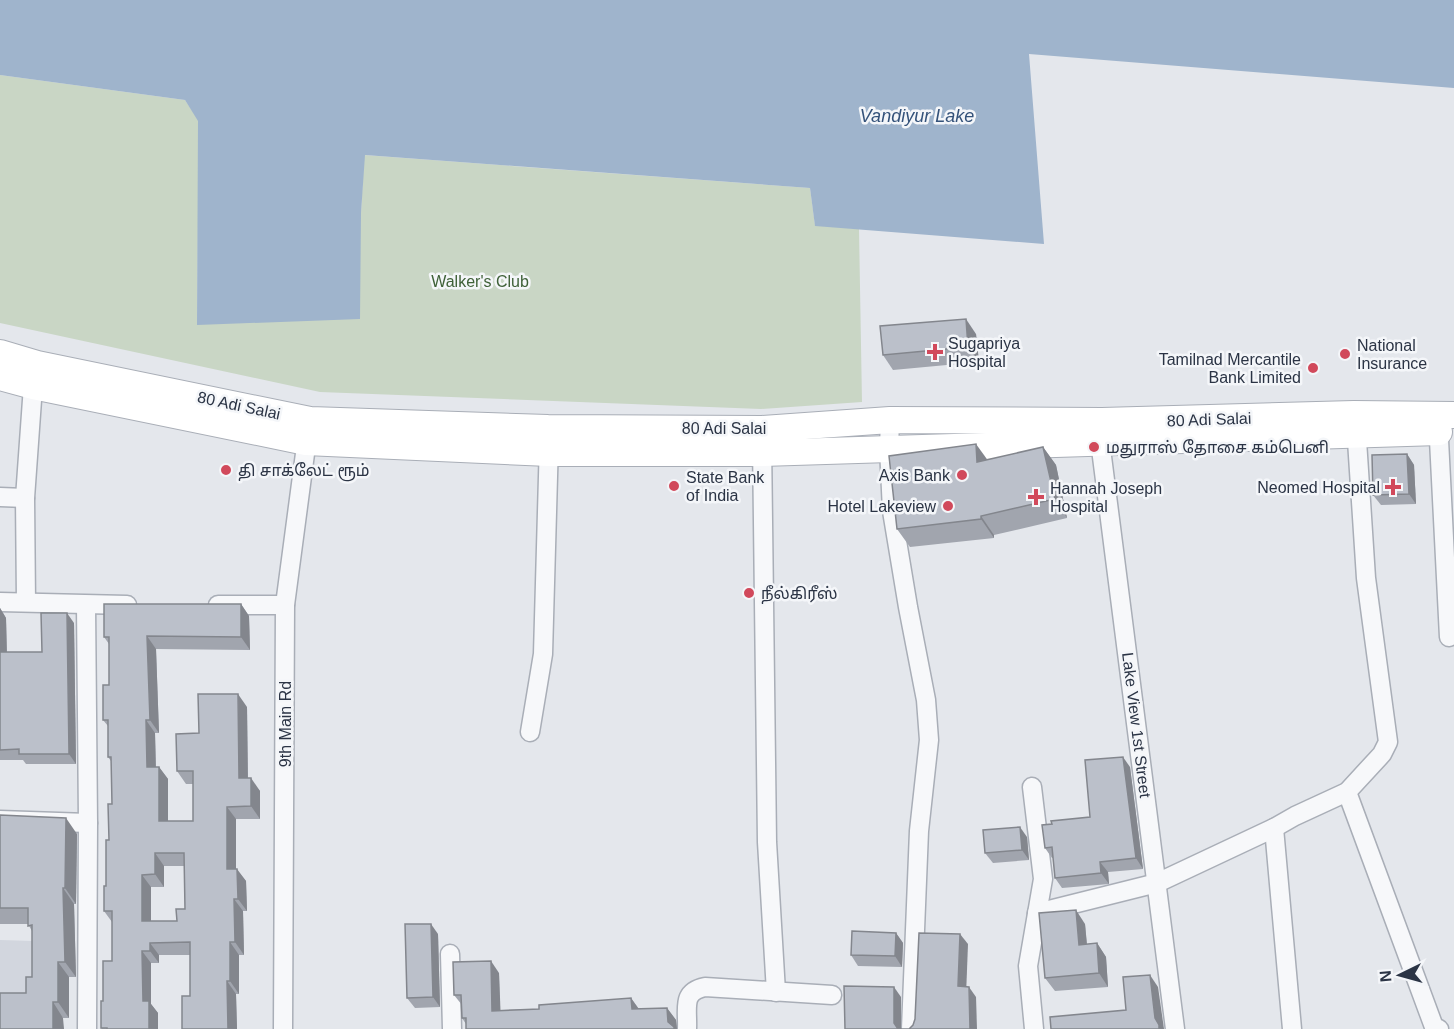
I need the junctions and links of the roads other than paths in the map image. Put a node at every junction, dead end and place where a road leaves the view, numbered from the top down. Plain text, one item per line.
1 (0, 353) edge
2 (0, 377) edge
3 (33, 386) junction
4 (890, 420) junction
5 (1446, 424) edge
6 (1356, 425) junction
7 (548, 428) junction
8 (308, 431) junction
9 (1101, 431) junction
10 (762, 441) junction
11 (889, 448) junction
12 (549, 453) junction
13 (0, 497) edge
14 (25, 498) junction
15 (0, 602) edge
16 (26, 602) junction
17 (86, 605) junction
18 (145, 605) edge
19 (203, 605) edge
20 (285, 605) junction
21 (1449, 637) dead end
22 (530, 732) dead end
23 (1032, 787) dead end
24 (1347, 792) junction
25 (0, 820) edge
26 (88, 823) junction
27 (1274, 828) junction
28 (1157, 883) junction
29 (1037, 914) junction
30 (450, 954) dead end
31 (776, 992) junction
32 (832, 995) dead end
33 (1436, 1028) edge
34 (87, 1029) edge
35 (283, 1029) edge
36 (452, 1029) edge
37 (687, 1029) edge
38 (911, 1029) edge
39 (1034, 1029) edge
40 (1175, 1029) edge
41 (1292, 1029) edge

1 - 8 main road, 80 Adi Salai
2 - 3 main road, 80 Adi Salai
3 - 8 main road, 80 Adi Salai
3 - 14 street
4 - 9 main road, 80 Adi Salai
4 - 10 main road, 80 Adi Salai
4 - 11 street
5 - 6 main road, 80 Adi Salai
5 - 21 street
6 - 9 main road, 80 Adi Salai
6 - 24 street
7 - 8 main road, 80 Adi Salai
7 - 10 main road, 80 Adi Salai
7 - 12 street
8 - 12 main road, 80 Adi Salai
8 - 20 street, 9th Main Rd
9 - 11 main road, 80 Adi Salai
9 - 28 street, Lake View 1st Street
10 - 11 main road, 80 Adi Salai
10 - 12 main road, 80 Adi Salai
10 - 31 street
11 - 38 street
12 - 22 street
13 - 14 street
14 - 16 street
15 - 16 street
16 - 17 street
17 - 18 street
17 - 26 street
19 - 20 street
20 - 35 street, 9th Main Rd
23 - 29 street
24 - 27 street
24 - 33 street
25 - 26 street
26 - 34 street
27 - 28 street
27 - 41 street
28 - 29 street
28 - 40 street, Lake View 1st Street
29 - 39 street
30 - 36 street
31 - 32 street
31 - 37 street

